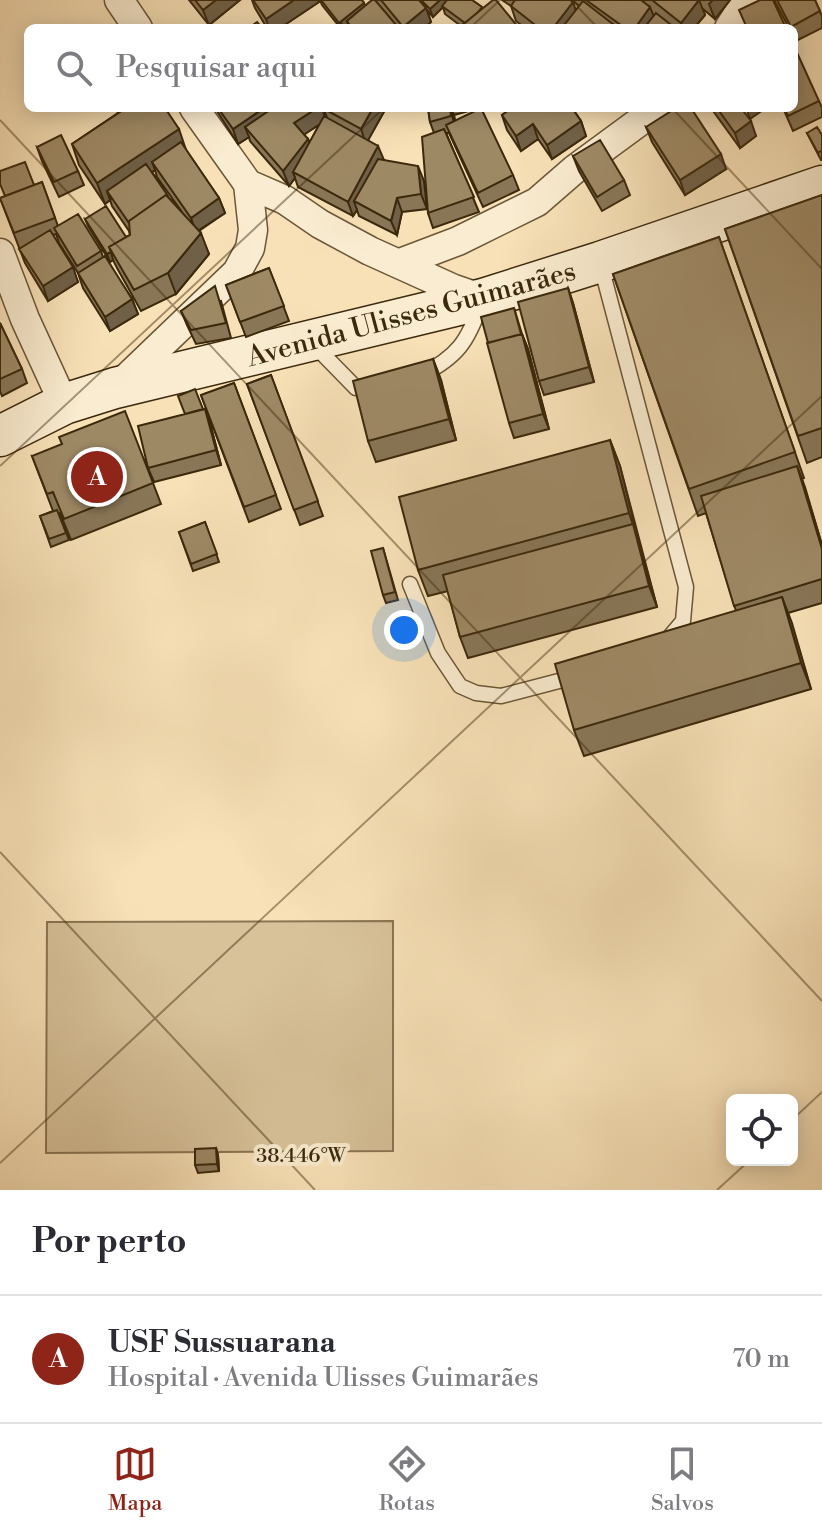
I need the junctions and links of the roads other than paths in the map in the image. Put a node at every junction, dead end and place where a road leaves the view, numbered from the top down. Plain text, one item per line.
1 (119, 0) edge
2 (747, 0) edge
3 (135, 24) edge
4 (732, 24) edge
5 (197, 112) edge
6 (653, 112) edge
7 (248, 184) junction
8 (822, 186) edge
9 (0, 253) edge
10 (600, 262) junction
11 (400, 263) junction
12 (483, 299) junction
13 (312, 343) junction
14 (410, 378) edge
15 (387, 383) edge
16 (115, 388) junction
17 (64, 404) junction
18 (0, 436) edge
19 (410, 584) dead end
20 (659, 647) edge
21 (594, 670) edge

1 - 3 street
2 - 4 street
5 - 7 street
6 - 11 street
7 - 11 street
7 - 16 street
8 - 10 main road, Avenida Ulisses Guimarães
9 - 17 street
10 - 12 main road, Avenida Ulisses Guimarães
10 - 20 lane
11 - 12 street
12 - 13 main road, Avenida Ulisses Guimarães
12 - 14 lane
13 - 15 lane
13 - 16 main road, Avenida Ulisses Guimarães
16 - 17 main road, Avenida Ulisses Guimarães
17 - 18 main road, Avenida Ulisses Guimarães
19 - 21 lane

